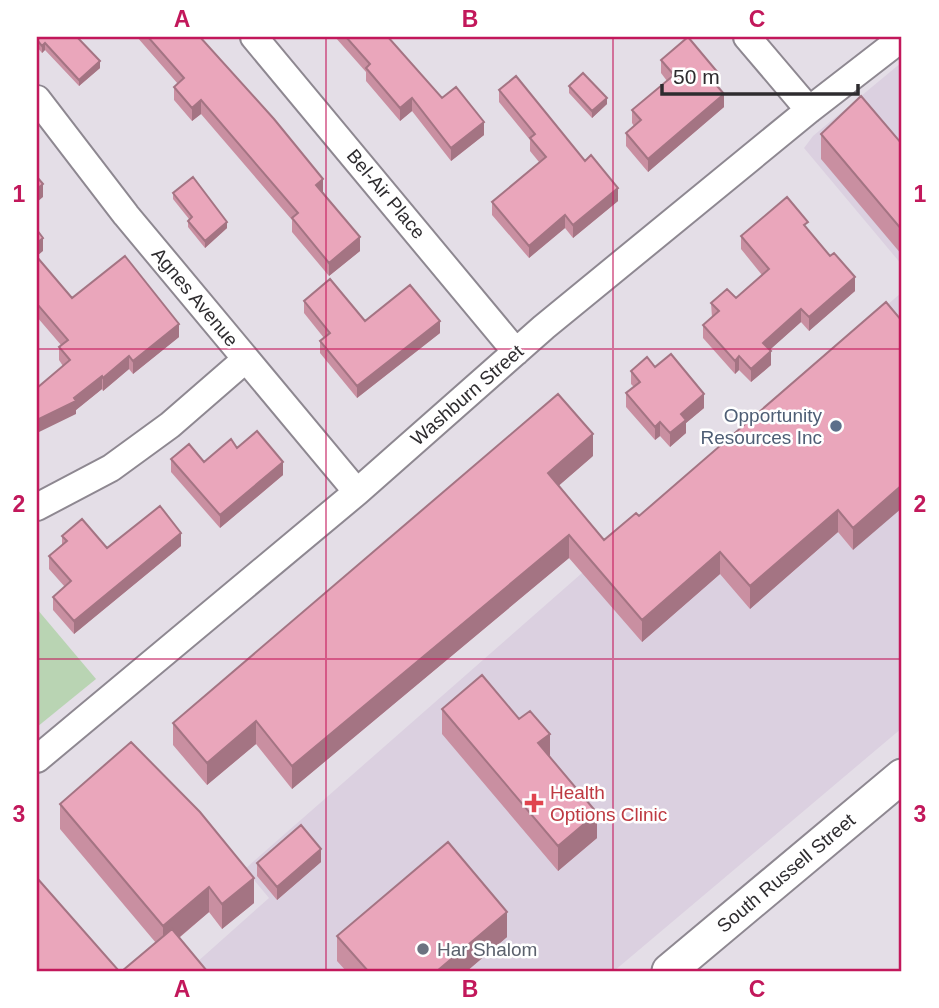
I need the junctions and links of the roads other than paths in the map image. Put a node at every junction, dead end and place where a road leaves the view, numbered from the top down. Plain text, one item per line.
1 (254, 37) edge
2 (747, 37) edge
3 (902, 38) edge
4 (37, 99) edge
5 (809, 110) junction
6 (516, 352) junction
7 (246, 359) junction
8 (357, 492) junction
9 (37, 507) edge
10 (37, 759) edge
11 (902, 776) edge
12 (669, 971) edge

1 - 6 street, Bel-Air Place
2 - 5 street
3 - 5 street, Washburn Street
4 - 7 street, Agnes Avenue
5 - 6 street, Washburn Street
6 - 8 street, Washburn Street
7 - 8 street, Agnes Avenue
7 - 9 street
8 - 10 street, Washburn Street
11 - 12 main road, South Russell Street

